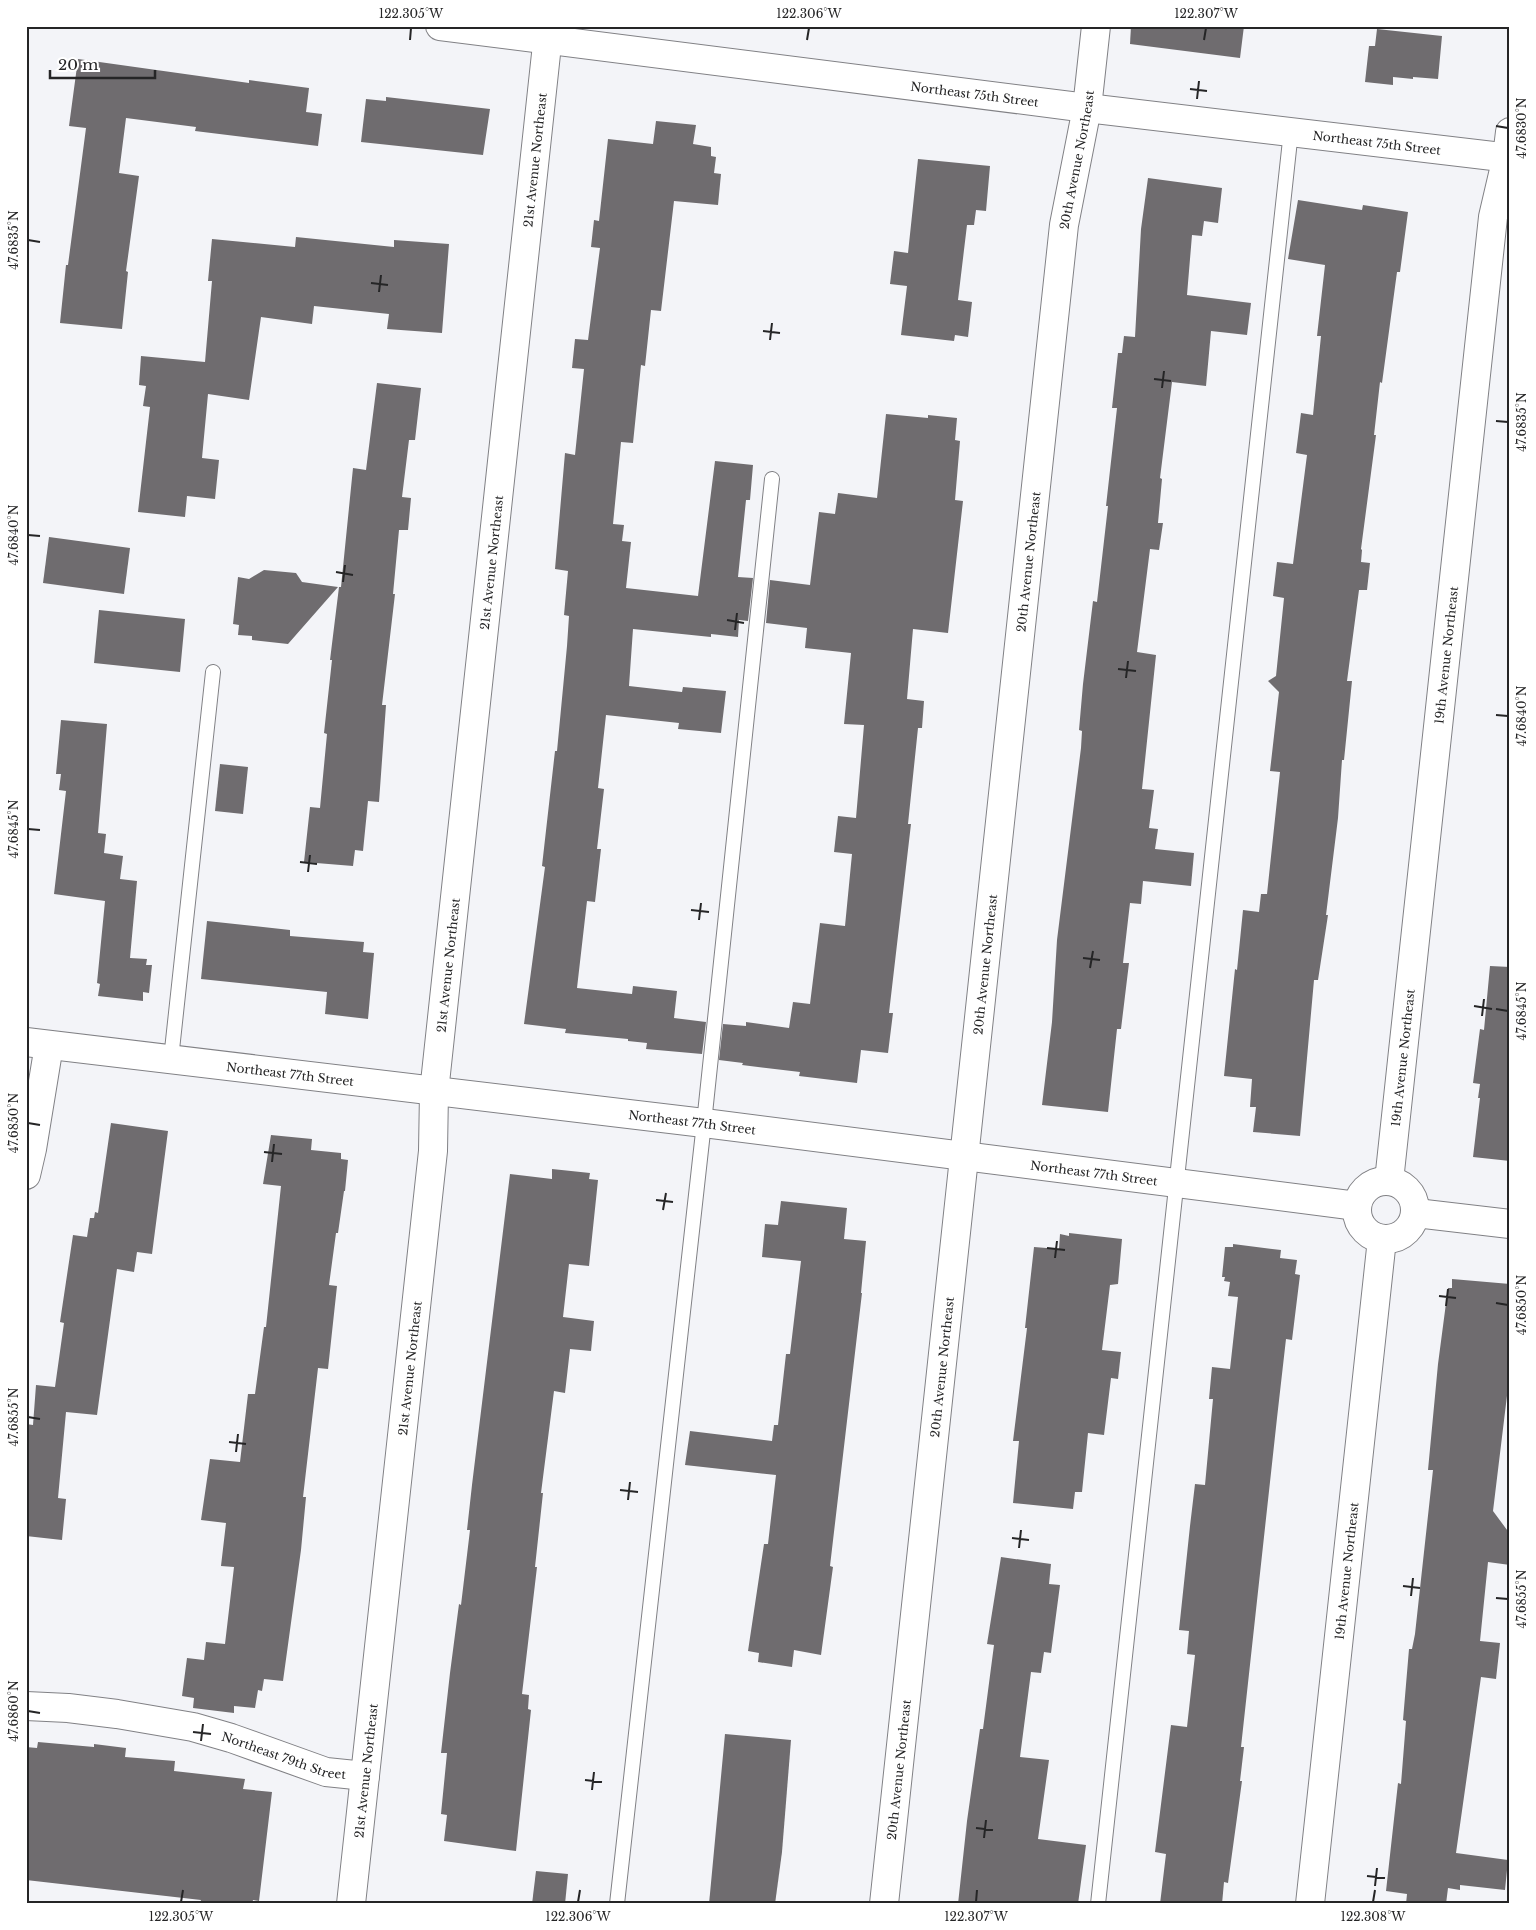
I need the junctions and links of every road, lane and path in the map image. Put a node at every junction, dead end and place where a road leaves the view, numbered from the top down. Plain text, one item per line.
1 (440, 26) edge
2 (1096, 26) edge
3 (548, 33) edge
4 (1087, 108) junction
5 (1291, 131) junction
6 (1509, 149) edge
7 (772, 480) dead end
8 (213, 672) dead end
9 (38, 1044) edge
10 (171, 1059) junction
11 (434, 1092) junction
12 (704, 1123) junction
13 (965, 1156) junction
14 (26, 1175) edge
15 (1388, 1181) junction
16 (1177, 1182) junction
17 (1357, 1206) junction
18 (1416, 1213) junction
19 (1510, 1224) edge
20 (1382, 1239) junction
21 (26, 1706) edge
22 (365, 1776) junction
23 (351, 1904) edge
24 (617, 1904) edge
25 (884, 1904) edge
26 (1098, 1904) edge
27 (1310, 1904) edge

1 - 3 street, Northeast 75th Street
2 - 4 street, 20th Avenue Northeast
3 - 4 street, Northeast 75th Street
3 - 11 street, 21st Avenue Northeast
4 - 5 street, Northeast 75th Street
4 - 13 street, 20th Avenue Northeast
5 - 6 street, Northeast 75th Street
5 - 16 lane
6 - 15 street, 19th Avenue Northeast
7 - 12 lane
8 - 10 lane
9 - 10 street, Northeast 77th Street
9 - 14 street
10 - 11 street, Northeast 77th Street
11 - 12 street, Northeast 77th Street
11 - 22 street, 21st Avenue Northeast
12 - 13 street, Northeast 77th Street
12 - 24 lane
13 - 16 street, Northeast 77th Street
13 - 25 street, 20th Avenue Northeast
15 - 17 street
15 - 18 street
16 - 17 street, Northeast 77th Street
16 - 26 lane
17 - 20 street
18 - 19 street
18 - 20 street
20 - 27 street, 19th Avenue Northeast
21 - 22 street, Northeast 79th Street
22 - 23 street, 21st Avenue Northeast

